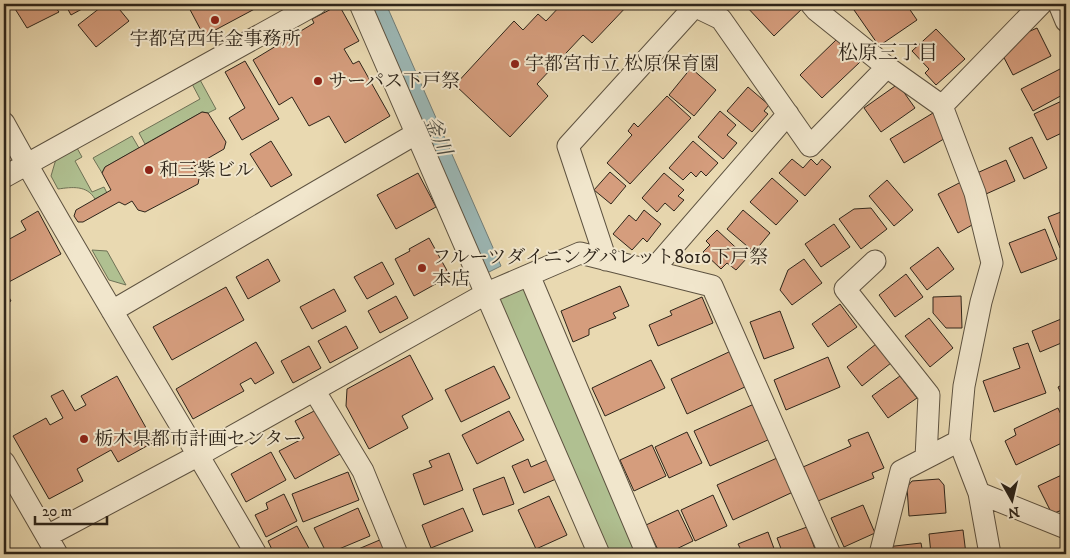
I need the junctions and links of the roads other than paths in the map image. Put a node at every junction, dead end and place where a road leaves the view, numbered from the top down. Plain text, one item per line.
1 (316, 4) edge
2 (360, 4) edge
3 (811, 4) edge
4 (1041, 4) edge
5 (1059, 4) edge
6 (693, 5) edge
7 (1066, 21) edge
8 (887, 67) junction
9 (942, 106) junction
10 (788, 114) junction
11 (4, 123) edge
12 (417, 133) junction
13 (27, 164) junction
14 (4, 177) edge
15 (606, 260) junction
16 (875, 261) dead end
17 (652, 271) junction
18 (525, 276) junction
19 (491, 291) junction
20 (112, 312) junction
21 (314, 390) junction
22 (959, 441) junction
23 (199, 455) junction
24 (926, 458) junction
25 (4, 462) edge
26 (979, 494) junction
27 (1066, 528) edge
28 (52, 545) edge
29 (256, 554) edge
30 (397, 554) edge
31 (599, 554) edge
32 (647, 554) edge
33 (830, 554) edge
34 (880, 554) edge
35 (990, 554) edge

1 - 13 street
2 - 12 street
3 - 8 street
4 - 9 street
5 - 7 street
6 - 10 street
6 - 15 street
8 - 9 street
8 - 10 street
9 - 22 street
10 - 17 street
11 - 13 street
12 - 19 street
12 - 20 street
13 - 14 street
13 - 20 street
15 - 17 street
15 - 18 street
16 - 24 street
17 - 33 street
18 - 19 street
18 - 32 street
19 - 21 street
19 - 31 street
20 - 23 street
21 - 23 street
21 - 30 street
22 - 24 street
22 - 26 street
23 - 28 street
23 - 29 street
24 - 34 street
25 - 28 street
26 - 27 street
26 - 35 street

